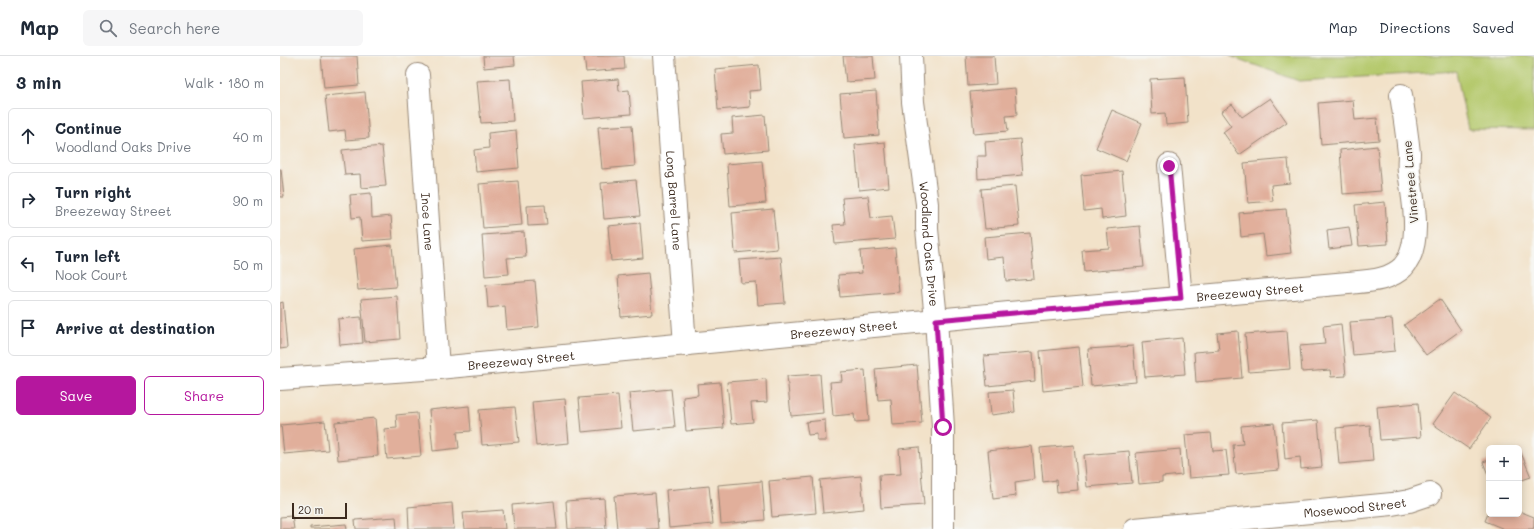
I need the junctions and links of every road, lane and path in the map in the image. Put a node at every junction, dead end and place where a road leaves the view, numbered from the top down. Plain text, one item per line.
1 (664, 56) edge
2 (911, 56) edge
3 (418, 74) dead end
4 (1401, 95) dead end
5 (1169, 166) dead end
6 (1403, 266) joint
7 (1181, 298) junction
8 (936, 320) junction
9 (685, 344) junction
10 (438, 368) junction
11 (280, 379) edge
12 (1430, 494) dead end
13 (943, 529) edge
14 (1134, 529) edge

1 - 9 street, Long Barrel Lane
2 - 8 street, Woodland Oaks Drive
3 - 10 street, Ince Lane
4 - 6 street, Vinetree Lane
5 - 7 street
6 - 7 street, Breezeway Street
7 - 8 street, Breezeway Street
8 - 9 street, Breezeway Street
8 - 13 street, Woodland Oaks Drive
9 - 10 street, Breezeway Street
10 - 11 street, Breezeway Street
12 - 14 street, Mosewood Street

